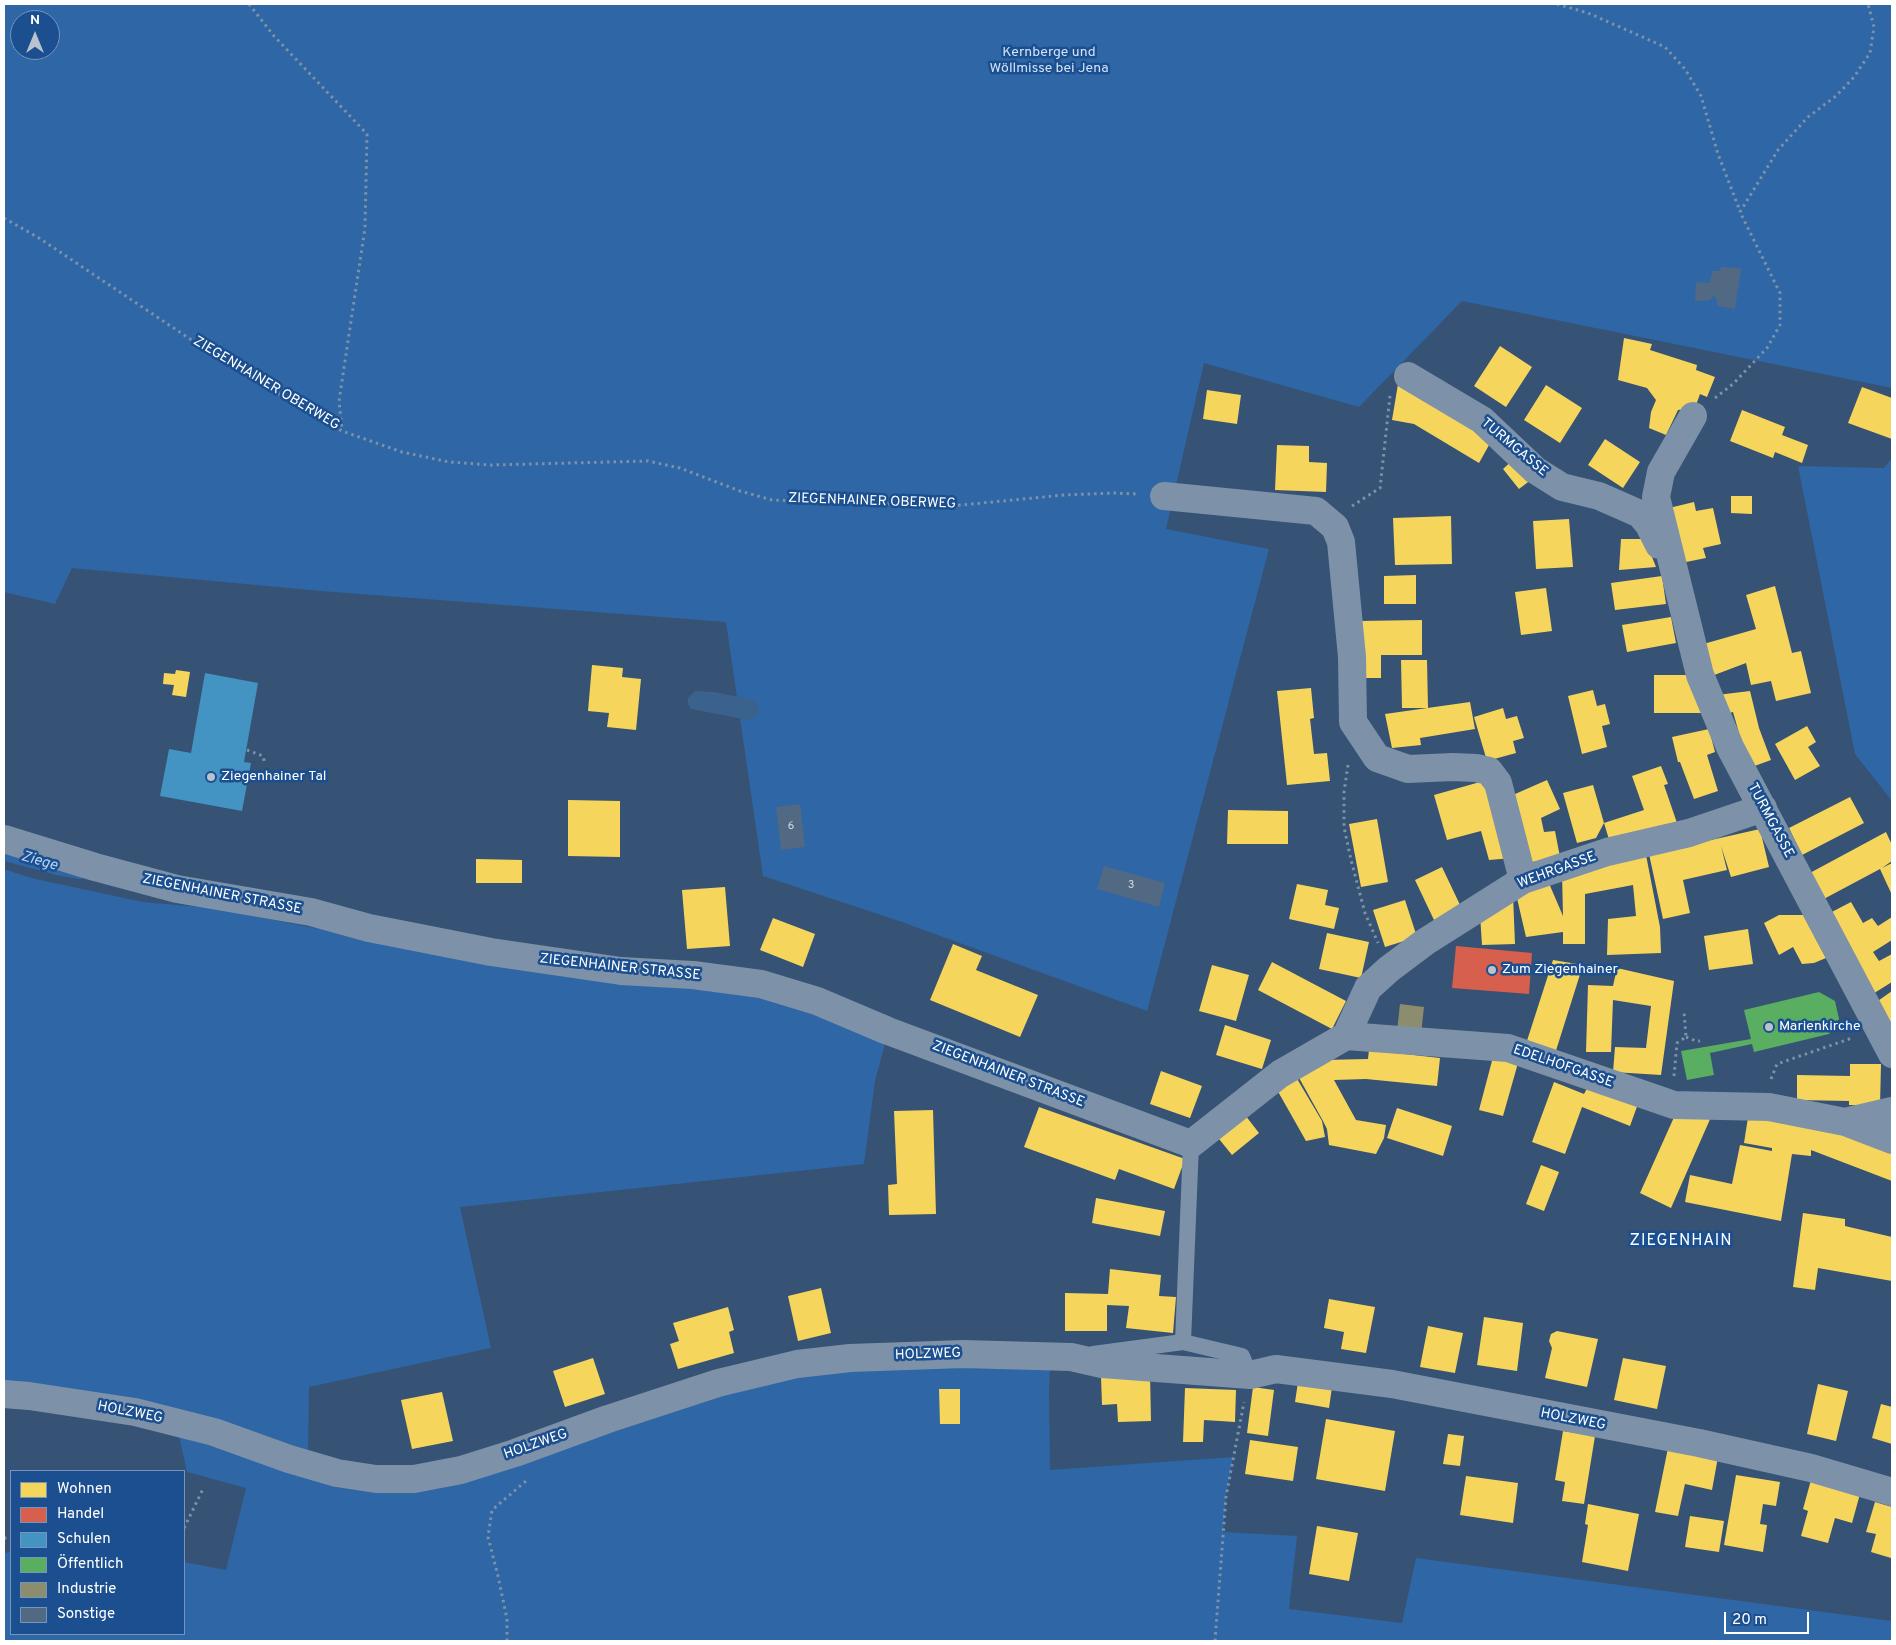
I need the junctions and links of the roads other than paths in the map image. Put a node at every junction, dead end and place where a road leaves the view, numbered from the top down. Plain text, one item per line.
1 (1400, 382) road end
2 (1693, 416) road end
3 (1164, 496) road end
4 (1676, 578) junction
5 (1764, 808) junction
6 (4, 839) edge
7 (1523, 880) junction
8 (1346, 1036) junction
9 (1892, 1054) edge
10 (1892, 1112) edge
11 (1845, 1122) junction
12 (1892, 1140) edge
13 (1191, 1144) junction
14 (1184, 1342) junction
15 (1071, 1357) junction
16 (1250, 1375) junction
17 (4, 1394) edge
18 (1892, 1492) edge

1 - 4 street, TURMGASSE
2 - 4 street, TURMGASSE
3 - 7 street
4 - 5 street, TURMGASSE
5 - 7 street, WEHRGASSE
5 - 9 street, TURMGASSE
6 - 13 street, ZIEGENHAINER STRASSE
7 - 8 street, WEHRGASSE
8 - 11 street, EDELHOFGASSE
8 - 13 street
10 - 11 street, EDELHOFGASSE
11 - 12 street, EDELHOFGASSE
13 - 14 lane
14 - 15 lane, HOLZWEG
14 - 16 lane, HOLZWEG
15 - 16 street, HOLZWEG
15 - 17 street, HOLZWEG
16 - 18 street, HOLZWEG

